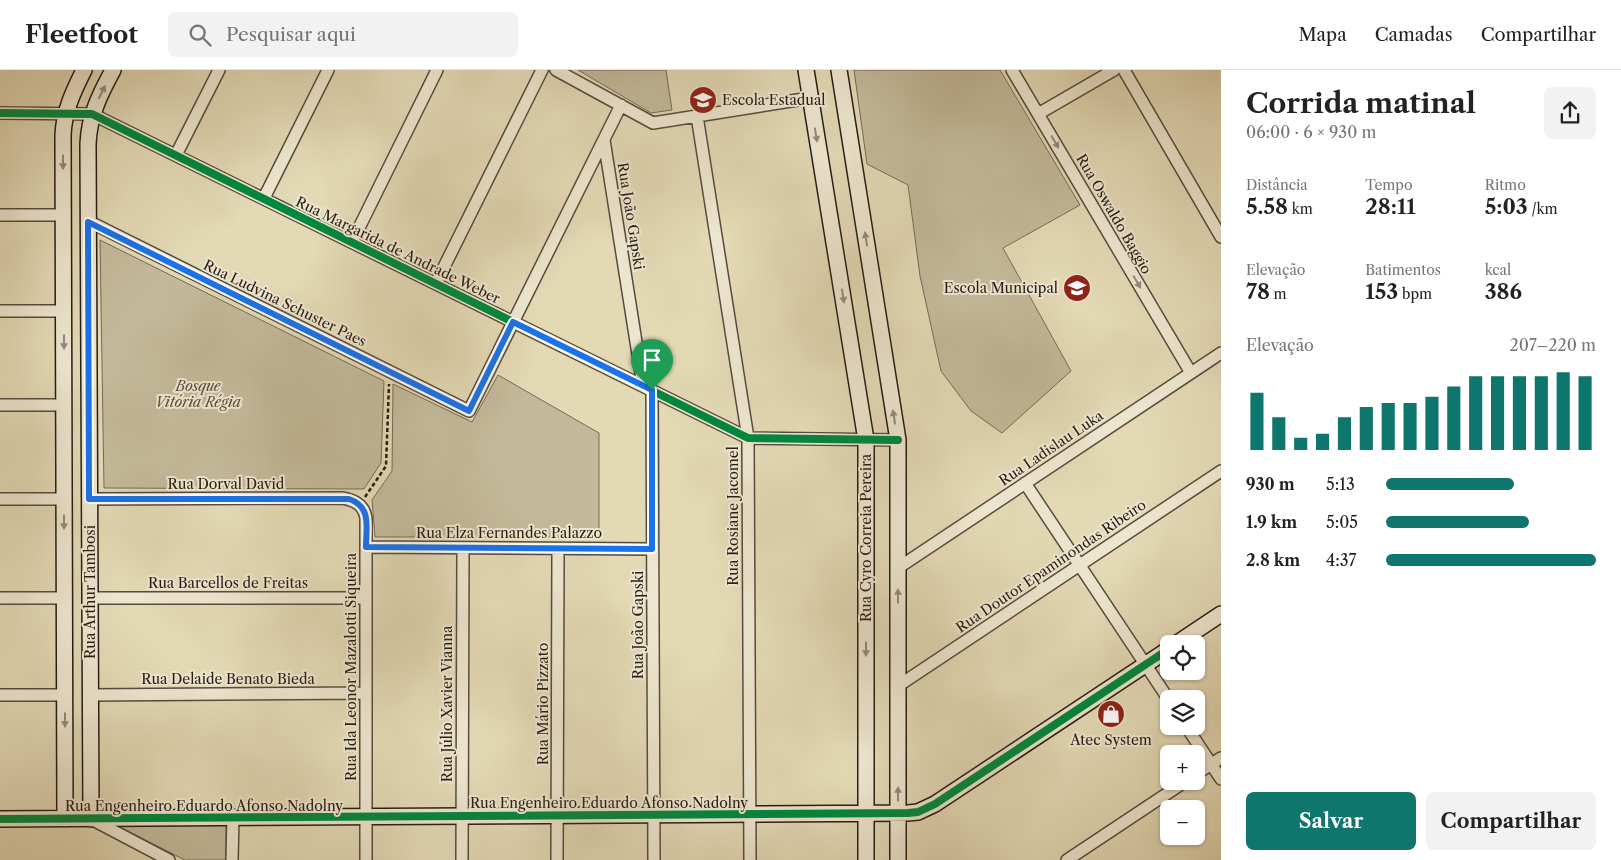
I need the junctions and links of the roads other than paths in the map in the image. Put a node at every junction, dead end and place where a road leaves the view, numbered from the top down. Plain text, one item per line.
1 (84, 70) edge
2 (113, 70) edge
3 (219, 70) edge
4 (328, 70) edge
5 (437, 70) edge
6 (542, 70) edge
7 (556, 70) edge
8 (806, 70) edge
9 (839, 70) edge
10 (1012, 70) edge
11 (1114, 70) edge
12 (1124, 70) edge
13 (810, 98) junction
14 (621, 105) junction
15 (0, 114) edge
16 (65, 114) junction
17 (92, 114) junction
18 (1038, 114) junction
19 (698, 116) junction
20 (604, 140) junction
21 (176, 155) junction
22 (264, 198) junction
23 (0, 215) edge
24 (63, 215) junction
25 (88, 222) junction
26 (1221, 237) edge
27 (352, 242) junction
28 (436, 283) junction
29 (0, 311) edge
30 (64, 311) junction
31 (513, 322) junction
32 (1221, 353) edge
33 (1191, 374) junction
34 (647, 388) junction
35 (0, 405) edge
36 (64, 405) junction
37 (748, 438) junction
38 (866, 440) junction
39 (898, 440) junction
40 (1221, 471) edge
41 (1025, 483) junction
42 (64, 499) junction
43 (89, 499) junction
44 (0, 500) edge
45 (360, 505) joint
46 (366, 547) junction
47 (463, 548) junction
48 (558, 548) junction
49 (652, 549) junction
50 (1079, 565) junction
51 (898, 568) junction
52 (0, 598) edge
53 (64, 598) junction
54 (90, 598) junction
55 (366, 598) junction
56 (1221, 614) edge
57 (1190, 635) edge
58 (1160, 655) edge
59 (1145, 664) junction
60 (898, 686) junction
61 (1162, 690) edge
62 (366, 693) junction
63 (0, 695) edge
64 (65, 695) junction
65 (90, 695) junction
66 (1194, 735) edge
67 (1216, 761) edge
68 (1205, 768) edge
69 (1221, 779) edge
70 (1172, 790) edge
71 (866, 814) junction
72 (898, 814) junction
73 (654, 815) junction
74 (750, 815) junction
75 (462, 816) junction
76 (557, 816) junction
77 (366, 817) junction
78 (233, 818) junction
79 (65, 819) junction
80 (90, 819) junction
81 (0, 820) edge
82 (169, 860) edge
83 (232, 860) edge
84 (366, 860) edge
85 (462, 860) edge
86 (557, 860) edge
87 (654, 860) edge
88 (750, 860) edge
89 (866, 860) edge
90 (898, 860) edge
91 (1067, 860) edge

1 - 16 street, Rua Arthur Tambosi
17 -> 2 street, Rua Arthur Tambosi
3 - 21 street
4 - 22 street
5 - 27 street
6 - 28 street
7 - 14 street
8 - 13 street, Rua Cyro Correia Pereira
39 -> 9 street
10 - 18 street, Rua Oswaldo Baggio
11 - 18 street
12 - 26 street
13 - 19 street
13 -> 38 street, Rua Cyro Correia Pereira
14 - 19 street
14 - 20 street
15 - 16 street, Rua Margarida de Andrade Weber
16 - 17 street, Rua Margarida de Andrade Weber
16 -> 24 street, Rua Arthur Tambosi
17 - 21 street, Rua Margarida de Andrade Weber
17 - 25 street, Rua Arthur Tambosi
18 -> 33 street, Rua Oswaldo Baggio
19 - 37 street, Rua Rosiane Jacomel
20 - 31 street
20 - 34 street, Rua João Gapski
21 - 22 street, Rua Margarida de Andrade Weber
22 - 27 street, Rua Margarida de Andrade Weber
23 - 24 street
24 - 30 street, Rua Arthur Tambosi
25 - 31 street, Rua Ludvina Schuster Paes
25 - 43 street, Rua Arthur Tambosi
27 - 28 street, Rua Margarida de Andrade Weber
28 - 31 street, Rua Margarida de Andrade Weber
29 - 30 street
30 -> 36 street, Rua Arthur Tambosi
31 - 34 street, Rua Margarida de Andrade Weber
32 - 33 street, Rua Ladislau Luka
33 - 41 street, Rua Ladislau Luka
34 - 37 street, Rua Margarida de Andrade Weber
34 - 49 street, Rua João Gapski
35 - 36 street
36 - 42 street, Rua Arthur Tambosi
37 - 38 street, Rua Margarida de Andrade Weber
37 - 74 street, Rua Rosiane Jacomel
38 - 39 street, Rua Margarida de Andrade Weber
38 -> 71 street, Rua Cyro Correia Pereira
39 - 51 street
40 - 50 street, Rua Doutor Epaminondas Ribeiro
41 - 50 street
41 - 51 street, Rua Ladislau Luka
42 - 44 street
42 -> 53 street, Rua Arthur Tambosi
43 - 45 street, Rua Dorval David
43 - 54 street, Rua Arthur Tambosi
45 - 46 street, Rua Ida Leonor Mazalotti Siqueira
46 - 47 street, Rua Elza Fernandes Palazzo
46 - 55 street, Rua Ida Leonor Mazalotti Siqueira
47 - 48 street, Rua Elza Fernandes Palazzo
47 - 75 street, Rua Júlio Xavier Vianna
48 - 49 street, Rua Elza Fernandes Palazzo
48 - 76 street, Rua Mário Pizzato
49 - 73 street, Rua João Gapski
50 - 59 street
50 - 60 street, Rua Doutor Epaminondas Ribeiro
60 -> 51 street
52 - 53 street
53 - 64 street, Rua Arthur Tambosi
54 - 55 street, Rua Barcellos de Freitas
54 - 65 street, Rua Arthur Tambosi
55 - 62 street, Rua Ida Leonor Mazalotti Siqueira
56 - 57 street
58 - 59 street, Rua Engenheiro Eduardo Afonso Nadolny
59 - 61 street
59 - 72 street, Rua Engenheiro Eduardo Afonso Nadolny
72 -> 60 street
62 - 65 street, Rua Delaide Benato Bieda
62 - 77 street, Rua Ida Leonor Mazalotti Siqueira
63 - 64 street
64 -> 79 street, Rua Arthur Tambosi
65 - 80 street, Rua Arthur Tambosi
66 - 67 street
67 - 68 street
67 - 69 street
70 - 91 street
71 - 72 street, Rua Engenheiro Eduardo Afonso Nadolny
71 - 74 street, Rua Engenheiro Eduardo Afonso Nadolny
71 - 89 street, Rua Cyro Correia Pereira
72 - 90 street
73 - 74 street, Rua Engenheiro Eduardo Afonso Nadolny
73 - 76 street, Rua Engenheiro Eduardo Afonso Nadolny
73 - 87 street, Rua João Gapski
74 - 88 street, Rua Rosiane Jacomel
75 - 76 street, Rua Engenheiro Eduardo Afonso Nadolny
75 - 77 street, Rua Engenheiro Eduardo Afonso Nadolny
75 - 85 street, Rua Júlio Xavier Vianna
76 - 86 street, Rua Mário Pizzato
77 - 78 street, Rua Engenheiro Eduardo Afonso Nadolny
77 - 84 street, Rua Ida Leonor Mazalotti Siqueira
78 - 80 street, Rua Engenheiro Eduardo Afonso Nadolny
78 - 83 street
79 - 80 street, Rua Engenheiro Eduardo Afonso Nadolny
79 - 81 street, Rua Engenheiro Eduardo Afonso Nadolny
80 - 82 street

